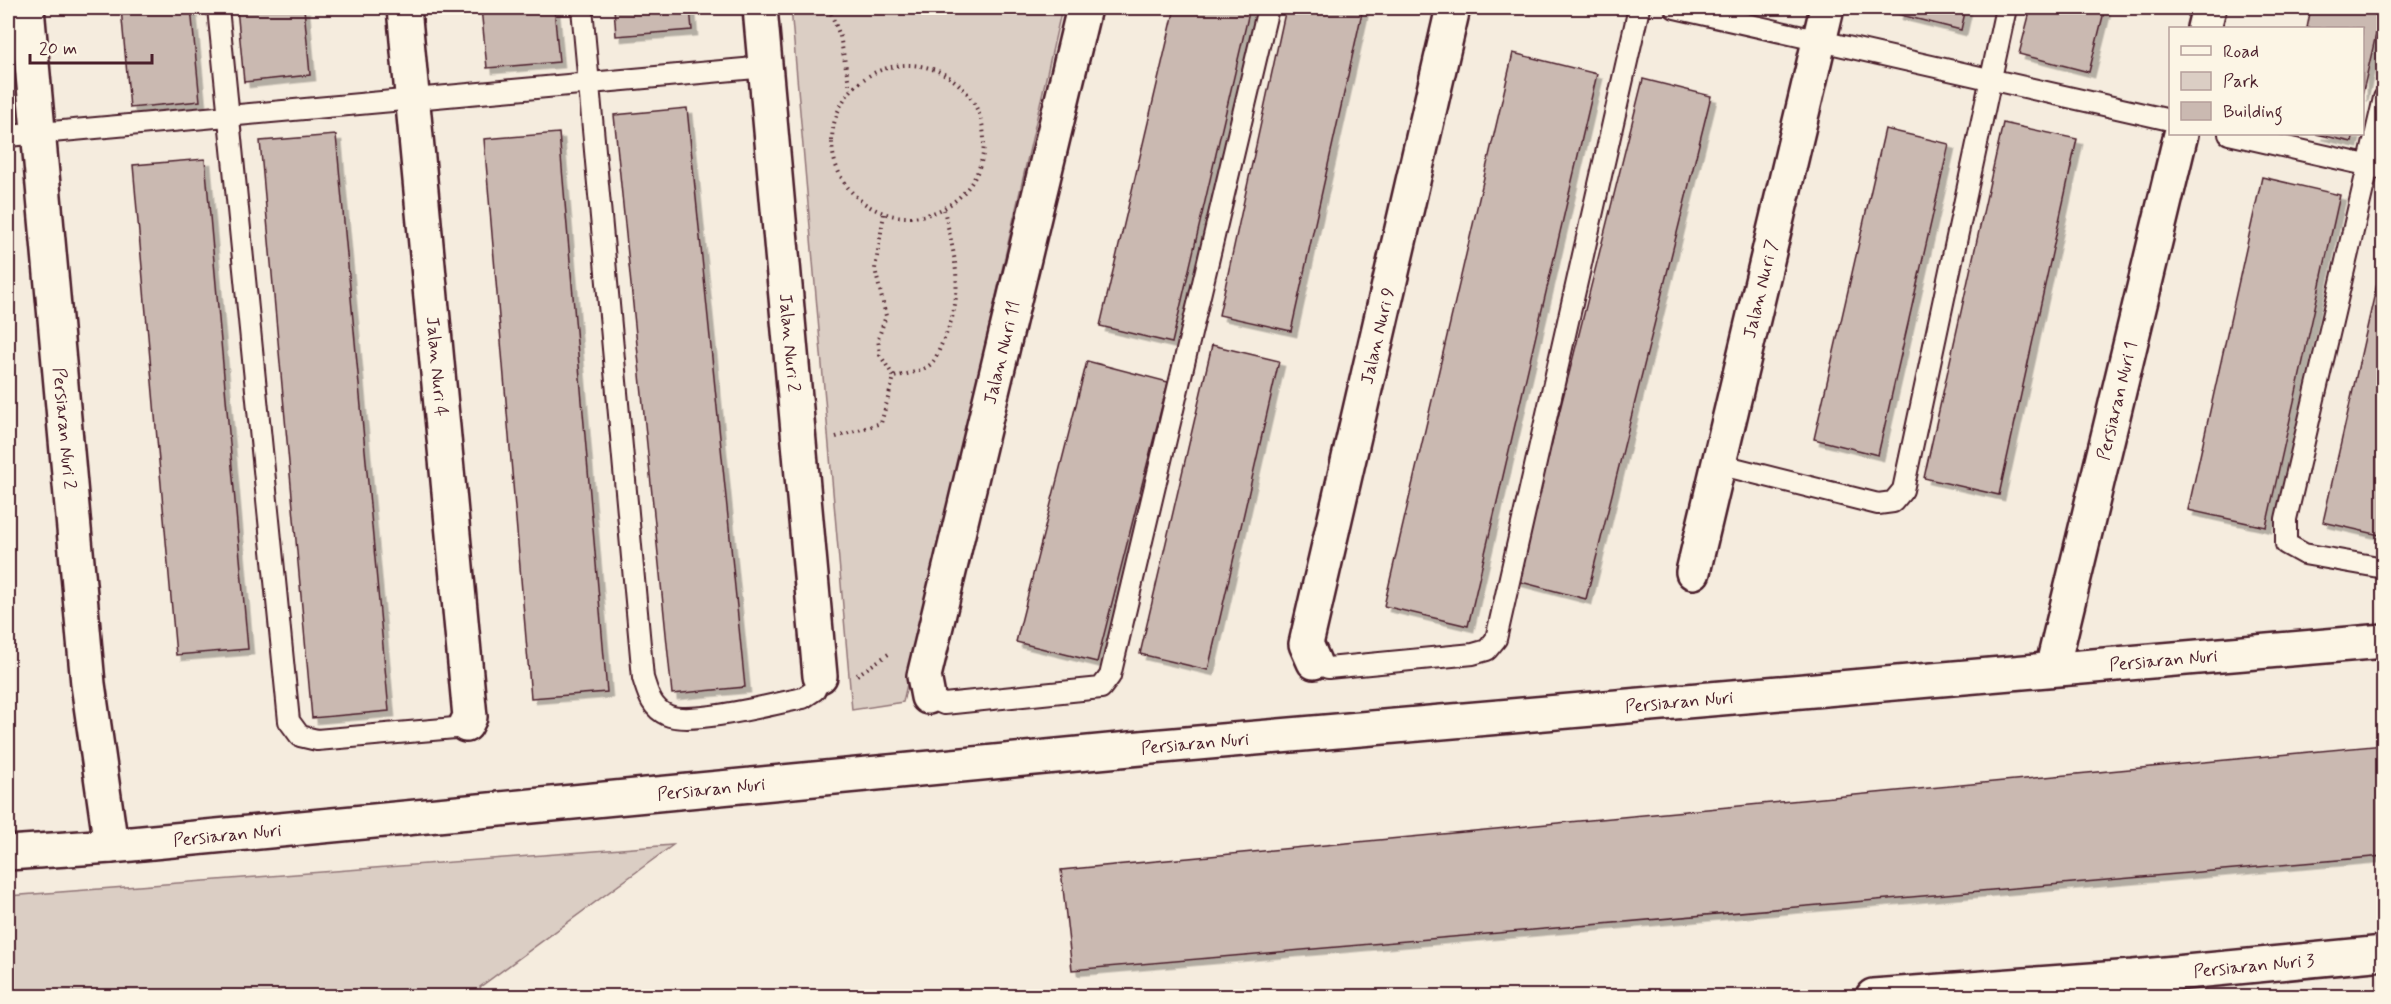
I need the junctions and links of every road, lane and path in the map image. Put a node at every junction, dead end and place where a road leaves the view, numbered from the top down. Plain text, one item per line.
1 (27, 8) edge
2 (218, 8) edge
3 (404, 8) edge
4 (582, 8) edge
5 (760, 8) edge
6 (829, 8) edge
7 (1084, 8) edge
8 (1268, 8) edge
9 (1453, 8) edge
10 (1639, 8) edge
11 (1675, 8) edge
12 (1827, 8) edge
13 (2006, 8) edge
14 (2208, 8) edge
15 (2204, 27) edge
16 (1819, 40) junction
17 (766, 67) junction
18 (1989, 79) junction
19 (588, 83) junction
20 (850, 89) junction
21 (2384, 98) edge
22 (412, 99) junction
23 (228, 116) junction
24 (2169, 120) edge
25 (23, 135) edge
26 (2181, 135) edge
27 (2233, 135) edge
28 (2376, 167) edge
29 (944, 210) junction
30 (884, 214) junction
31 (894, 377) junction
32 (841, 436) dead end
33 (1718, 464) junction
34 (2384, 568) edge
35 (1693, 572) dead end
36 (940, 611) junction
37 (2384, 641) edge
38 (1314, 662) joint
39 (2052, 669) junction
40 (820, 676) junction
41 (928, 697) joint
42 (466, 725) joint
43 (111, 846) junction
44 (8, 853) edge
45 (2384, 953) edge
46 (2134, 987) edge
47 (1873, 996) edge

1 - 25 street, Persiaran Nuri 2
2 - 23 lane
3 - 22 street, Jalan Nuri 4
4 - 19 lane
5 - 17 street, Jalan Nuri 2
6 - 20 path
7 - 36 street, Jalan Nuri 11
8 - 41 lane
9 - 38 street, Jalan Nuri 9
10 - 38 lane
11 - 16 lane
12 - 16 street, Jalan Nuri 7
13 - 18 lane
14 - 15 street
16 - 18 lane
16 - 33 street, Jalan Nuri 7
17 - 19 lane
17 - 40 street, Jalan Nuri 2
18 - 24 lane
18 - 33 lane
19 - 22 lane
19 - 40 lane
20 - 29 path
20 - 30 path
21 - 28 lane
22 - 23 lane
22 - 42 street, Jalan Nuri 4
23 - 25 lane
23 - 42 lane
25 - 43 street, Persiaran Nuri 2
26 - 39 street, Persiaran Nuri 1
27 - 28 lane
28 - 34 lane
29 - 30 path
29 - 31 path
30 - 31 path
31 - 32 path
33 - 35 street, Jalan Nuri 7
36 - 40 path
36 - 41 street, Jalan Nuri 11
37 - 39 street, Persiaran Nuri
39 - 43 street, Persiaran Nuri
43 - 44 street, Persiaran Nuri
45 - 46 street, Persiaran Nuri 3
46 - 47 street, Persiaran Nuri 3

